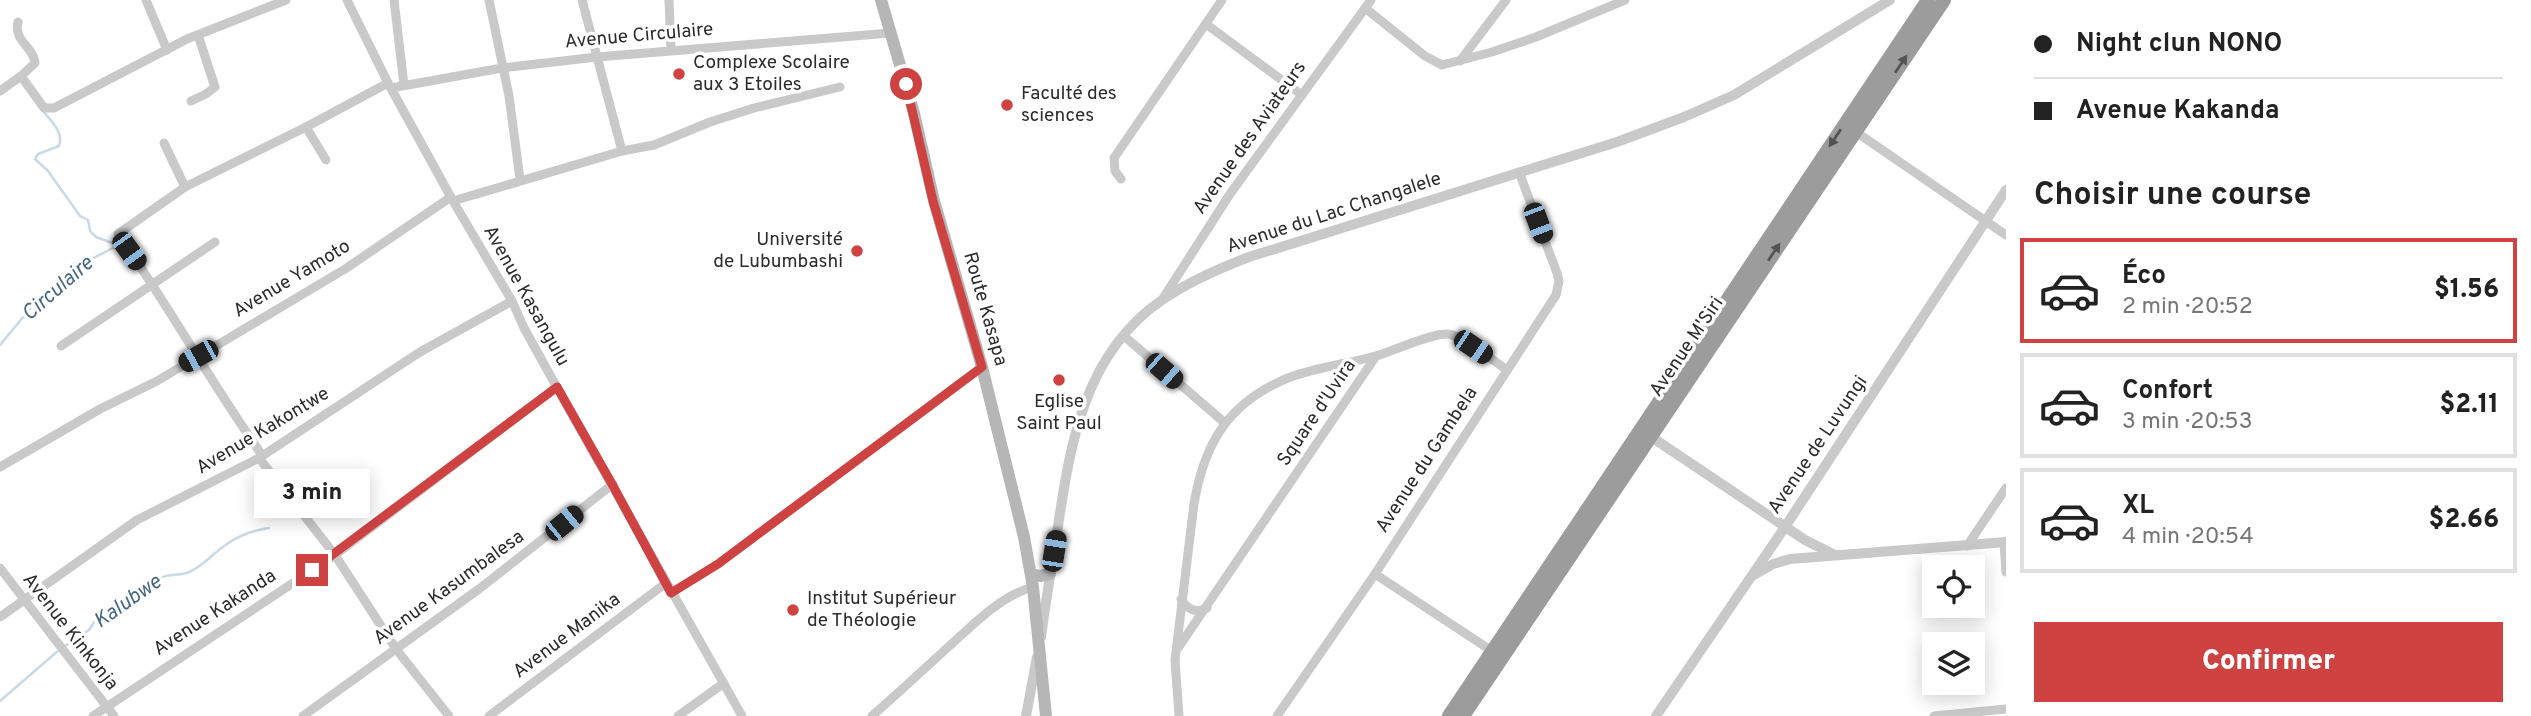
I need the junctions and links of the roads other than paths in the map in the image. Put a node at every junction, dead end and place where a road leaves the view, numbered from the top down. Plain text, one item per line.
1 (146, 0) edge
2 (286, 0) edge
3 (347, 0) edge
4 (394, 0) edge
5 (489, 0) edge
6 (582, 0) edge
7 (669, 0) edge
8 (881, 0) edge
9 (1222, 0) edge
10 (1506, 0) edge
11 (1625, 0) edge
12 (1890, 0) edge
13 (1928, 0) edge
14 (1944, 0) edge
15 (1368, 4) edge
16 (18, 22) dead end
17 (1206, 24) junction
18 (891, 33) junction
19 (198, 35) junction
20 (167, 50) junction
21 (671, 50) junction
22 (597, 57) junction
23 (1460, 61) junction
24 (502, 68) junction
25 (22, 76) junction
26 (404, 85) junction
27 (390, 86) junction
28 (840, 87) dead end
29 (0, 91) edge
30 (1302, 95) junction
31 (191, 101) dead end
32 (306, 127) junction
33 (1856, 132) junction
34 (164, 143) dead end
35 (622, 151) junction
36 (326, 160) dead end
37 (1520, 173) junction
38 (520, 179) junction
39 (1121, 179) dead end
40 (185, 187) junction
41 (2006, 190) edge
42 (452, 199) junction
43 (1986, 220) junction
44 (2006, 235) edge
45 (215, 242) dead end
46 (152, 283) junction
47 (1162, 300) junction
48 (512, 301) junction
49 (1124, 336) junction
50 (61, 346) dead end
51 (198, 356) junction
52 (1377, 356) junction
53 (982, 367) junction
54 (1507, 370) junction
55 (557, 387) junction
56 (1225, 422) junction
57 (1646, 433) junction
58 (260, 456) junction
59 (0, 467) edge
60 (612, 484) junction
61 (2006, 488) edge
62 (1785, 527) junction
63 (2005, 542) edge
64 (1967, 546) junction
65 (335, 555) junction
66 (1836, 555) junction
67 (0, 568) edge
68 (2006, 572) edge
69 (1050, 574) junction
70 (1375, 574) junction
71 (1751, 578) junction
72 (1032, 580) junction
73 (666, 583) junction
74 (671, 593) junction
75 (1181, 599) junction
76 (25, 600) junction
77 (1207, 608) junction
78 (0, 617) edge
79 (1040, 646) junction
80 (396, 649) junction
81 (1177, 649) junction
82 (1492, 651) junction
83 (724, 682) junction
84 (106, 706) junction
85 (2006, 709) edge
86 (93, 716) edge
87 (114, 716) edge
88 (303, 716) edge
89 (449, 716) edge
90 (489, 716) edge
91 (678, 716) edge
92 (742, 716) edge
93 (872, 716) edge
94 (1027, 716) edge
95 (1046, 716) edge
96 (1179, 716) edge
97 (1277, 716) edge
98 (1448, 716) edge
99 (1464, 716) edge
100 (1656, 716) edge
101 (1934, 716) edge

1 - 20 street
2 - 19 street
3 - 27 street, Avenue Kasangulu
4 - 26 street
5 - 24 street
6 - 22 street
7 - 21 street
8 - 18 main road, Route Kasapa
9 - 17 street
10 - 23 street
11 - 23 street
12 - 37 street, Avenue du Lac Changalele
13 -> 57 highway, Avenue M'Siri
33 -> 14 highway, Avenue M'Siri
15 - 23 street
15 - 30 street, Avenue des Aviateurs
16 - 25 street
17 - 30 street
17 - 39 street
18 - 21 street, Avenue Circulaire
18 - 53 main road, Route Kasapa
19 - 20 street
19 - 31 street
20 - 25 street
21 - 22 street, Avenue Circulaire
22 - 24 street, Avenue Circulaire
22 - 35 street
24 - 26 street, Avenue Circulaire
24 - 38 street
25 - 29 street
26 - 27 street, Avenue Circulaire
27 - 32 street, Avenue Circulaire
27 - 42 street, Avenue Kasangulu
28 - 35 street, Avenue Yamoto
30 - 47 street, Avenue des Aviateurs
32 - 36 street
32 - 40 street, Avenue Circulaire
33 - 43 street
57 -> 33 highway, Avenue M'Siri
34 - 40 street
35 - 38 street, Avenue Yamoto
37 - 47 street, Avenue du Lac Changalele
37 - 54 street, Avenue du Gambela
38 - 42 street, Avenue Yamoto
40 - 46 street, Avenue Circulaire
41 - 43 street, Avenue de Luvungi
42 - 48 street, Avenue Kasangulu
42 - 51 street, Avenue Yamoto
43 - 44 street
43 - 62 street, Avenue de Luvungi
45 - 46 street
46 - 50 street
46 - 51 street
47 - 49 street, Avenue du Lac Changalele
48 - 55 street, Avenue Kasangulu
48 - 58 street, Avenue Kakontwe
49 - 56 street
49 - 69 street, Avenue du Lac Changalele
51 - 58 street
51 - 59 street, Avenue Yamoto
52 - 54 street
52 - 56 street, Square d'Uvira
52 - 77 street, Square d'Uvira
53 - 72 main road, Route Kasapa
53 - 74 street
54 - 70 street, Avenue du Gambela
55 - 60 street, Avenue Kasangulu
55 - 65 street, Avenue Kakanda
56 - 75 street, Square d'Uvira
57 - 62 street
57 - 82 highway, Avenue M'Siri
57 - 99 highway, Avenue M'Siri
58 - 65 street
58 - 76 street, Avenue Kakontwe
60 - 73 street, Avenue Kasangulu
60 - 80 street, Avenue Kasumbalesa
61 - 64 street
62 - 66 street
62 - 71 street, Avenue de Luvungi
63 - 64 street
63 - 68 street
64 - 66 street
65 - 80 street
65 - 84 street, Avenue Kakanda
66 - 71 street
67 - 76 street, Avenue Kinkonja
69 - 72 main road
69 - 79 street, Avenue du Lac Changalele
70 - 82 street
70 - 97 street, Avenue du Gambela
71 - 100 street, Avenue de Luvungi
72 - 79 main road, Route Kasapa
72 - 93 street
73 - 74 street, Avenue Kasangulu
73 - 90 street, Avenue Manika
74 - 83 street, Avenue Kasangulu
75 - 77 street
75 - 81 street, Square d'Uvira
76 - 78 street, Avenue Kakontwe
76 - 84 street, Avenue Kinkonja
77 - 81 street, Square d'Uvira
79 - 94 street, Avenue du Lac Changalele
79 - 95 main road, Route Kasapa
80 - 88 street, Avenue Kasumbalesa
80 - 89 street
81 - 96 street
82 - 98 highway, Avenue M'Siri
83 - 91 street
83 - 92 street, Avenue Kasangulu
84 - 86 street, Avenue Kakanda
84 - 87 street, Avenue Kinkonja
85 - 101 street

